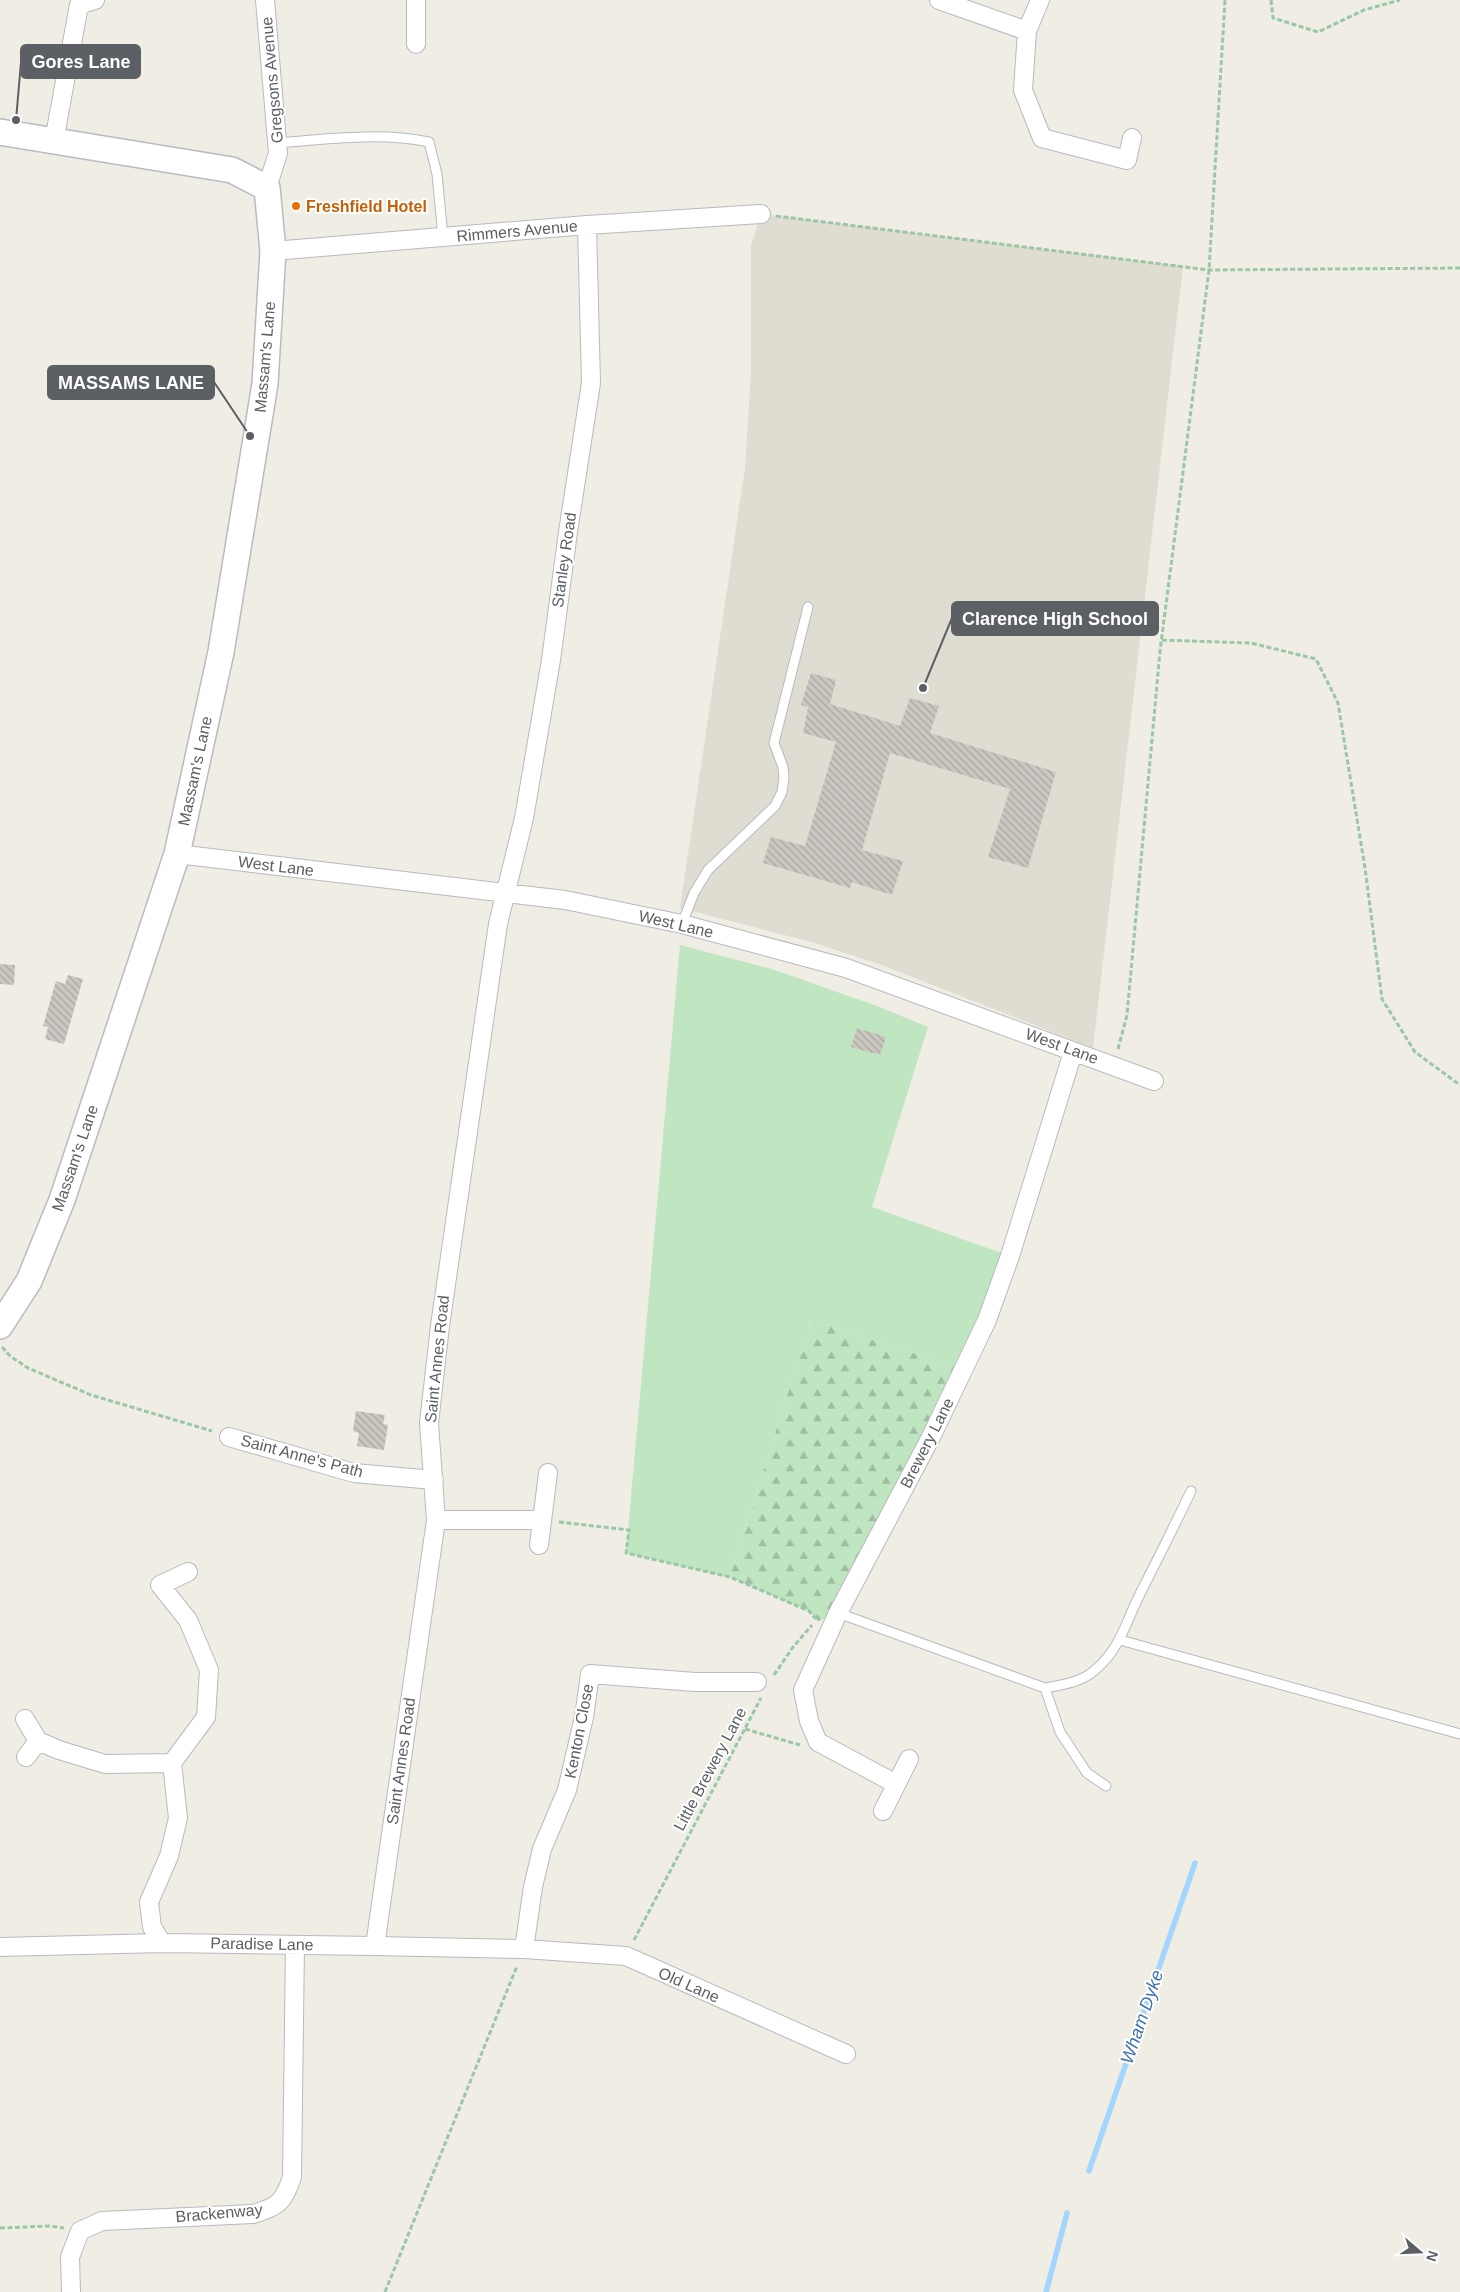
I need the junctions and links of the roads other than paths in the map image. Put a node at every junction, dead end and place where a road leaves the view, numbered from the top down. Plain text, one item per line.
1 (95, 0) edge
2 (265, 0) edge
3 (416, 0) edge
4 (939, 0) edge
5 (1040, 0) edge
6 (1027, 31) junction
7 (416, 44) dead end
8 (0, 132) edge
9 (1132, 138) dead end
10 (54, 141) junction
11 (277, 143) junction
12 (267, 188) junction
13 (761, 214) road end
14 (587, 225) junction
15 (443, 237) junction
16 (273, 251) junction
17 (808, 607) dead end
18 (178, 854) junction
19 (507, 893) junction
20 (682, 924) junction
21 (1073, 1052) junction
22 (1154, 1081) dead end
23 (0, 1326) edge
24 (229, 1436) road end
25 (548, 1473) dead end
26 (434, 1480) junction
27 (1191, 1491) dead end
28 (436, 1520) junction
29 (541, 1520) junction
30 (538, 1545) dead end
31 (188, 1572) dead end
32 (838, 1613) junction
33 (1120, 1640) junction
34 (764, 1685) road end
35 (1045, 1688) junction
36 (25, 1719) dead end
37 (1460, 1734) edge
38 (38, 1741) junction
39 (26, 1757) dead end
40 (909, 1759) dead end
41 (172, 1763) junction
42 (896, 1784) junction
43 (1106, 1786) dead end
44 (883, 1811) dead end
45 (162, 1943) junction
46 (295, 1945) junction
47 (375, 1946) junction
48 (0, 1947) edge
49 (524, 1949) junction
50 (846, 2054) dead end
51 (71, 2292) edge

1 - 10 street
2 - 11 street, Gregsons Avenue
3 - 7 street
4 - 6 street
5 - 6 street
6 - 9 street
8 - 10 street
10 - 12 street
11 - 12 street, Gregsons Avenue
11 - 15 lane
12 - 16 street, Massam's Lane
13 - 14 street, Rimmers Avenue
14 - 15 street, Rimmers Avenue
14 - 19 street, Stanley Road
15 - 16 street, Rimmers Avenue
16 - 18 street, Massam's Lane
17 - 20 lane
18 - 19 street, West Lane
18 - 23 street, Massam's Lane
19 - 20 street, West Lane
19 - 26 street, Saint Annes Road
20 - 21 street, West Lane
21 - 22 street, West Lane
21 - 32 street, Brewery Lane
24 - 26 street, Saint Anne's Path
25 - 29 street
26 - 28 street, Saint Annes Road
27 - 33 lane
28 - 29 street
28 - 47 street, Saint Annes Road
29 - 30 street
31 - 41 street
32 - 35 lane
32 - 42 street, Brewery Lane
33 - 35 lane
33 - 37 lane
34 - 49 street, Kenton Close
35 - 43 lane
36 - 38 street
38 - 39 street
38 - 41 street
40 - 42 street
41 - 45 street
42 - 44 street
45 - 46 street, Paradise Lane
45 - 48 street, Paradise Lane
46 - 47 street, Paradise Lane
46 - 51 street, Brackenway
47 - 49 street, Paradise Lane
49 - 50 street, Old Lane

